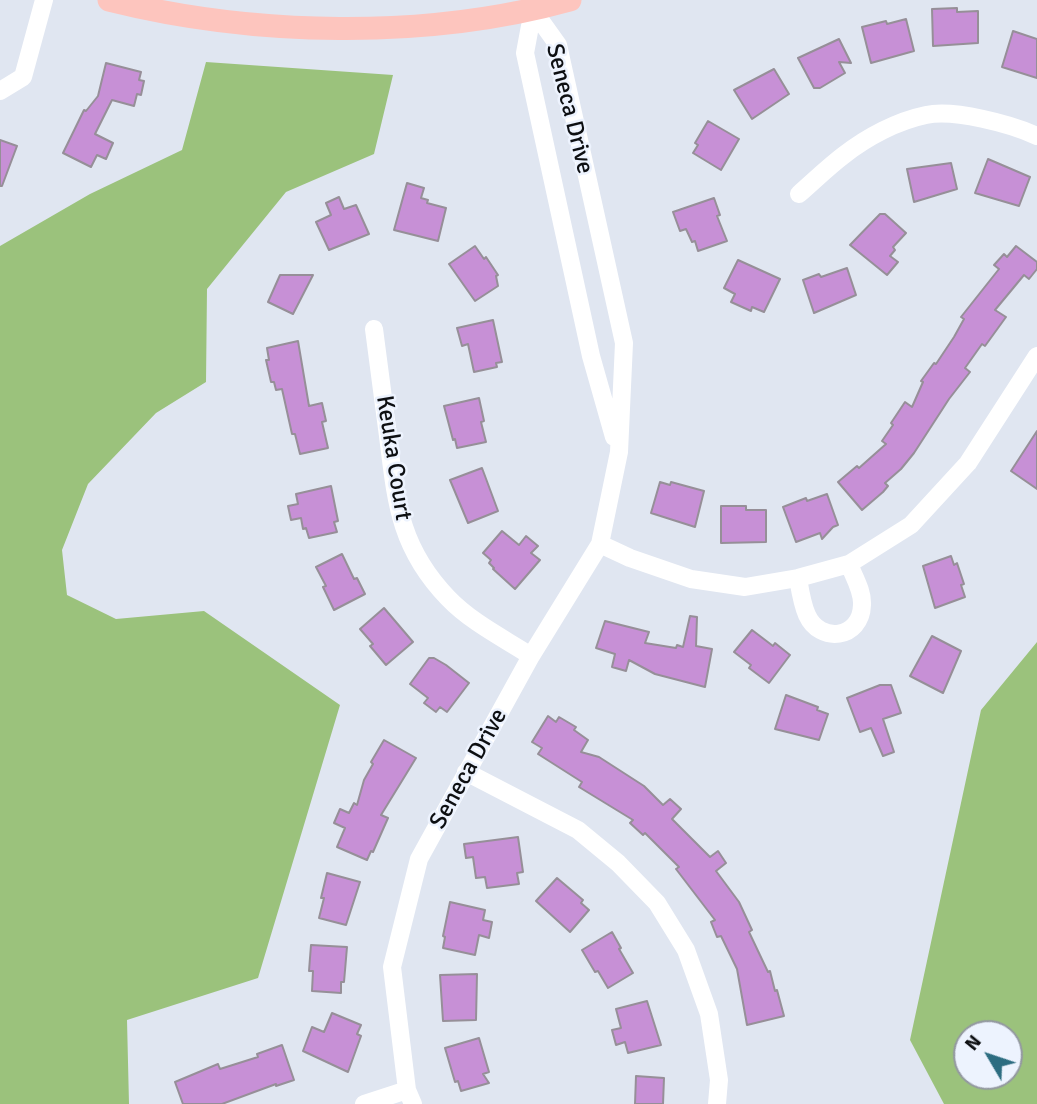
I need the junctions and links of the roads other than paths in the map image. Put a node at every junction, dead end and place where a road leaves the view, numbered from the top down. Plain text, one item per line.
1 (44, 0) edge
2 (109, 0) edge
3 (570, 0) edge
4 (532, 5) edge
5 (0, 91) edge
6 (1037, 136) edge
7 (799, 194) dead end
8 (374, 329) dead end
9 (1037, 356) edge
10 (619, 453) junction
11 (600, 544) junction
12 (849, 564) junction
13 (797, 578) junction
14 (531, 656) junction
15 (466, 772) junction
16 (410, 1097) edge
17 (363, 1104) edge
18 (717, 1104) edge

1 - 5 street
2 - 4 main road
3 - 4 main road
4 - 10 street, Seneca Drive
4 - 10 street, Seneca Drive
6 - 7 street
8 - 14 street, Keuka Court
9 - 12 street
10 - 11 street, Seneca Drive
11 - 13 street
11 - 14 street, Seneca Drive
12 - 13 street
12 - 13 street
14 - 15 street, Seneca Drive
15 - 16 street, Seneca Drive
15 - 18 street
16 - 17 street

